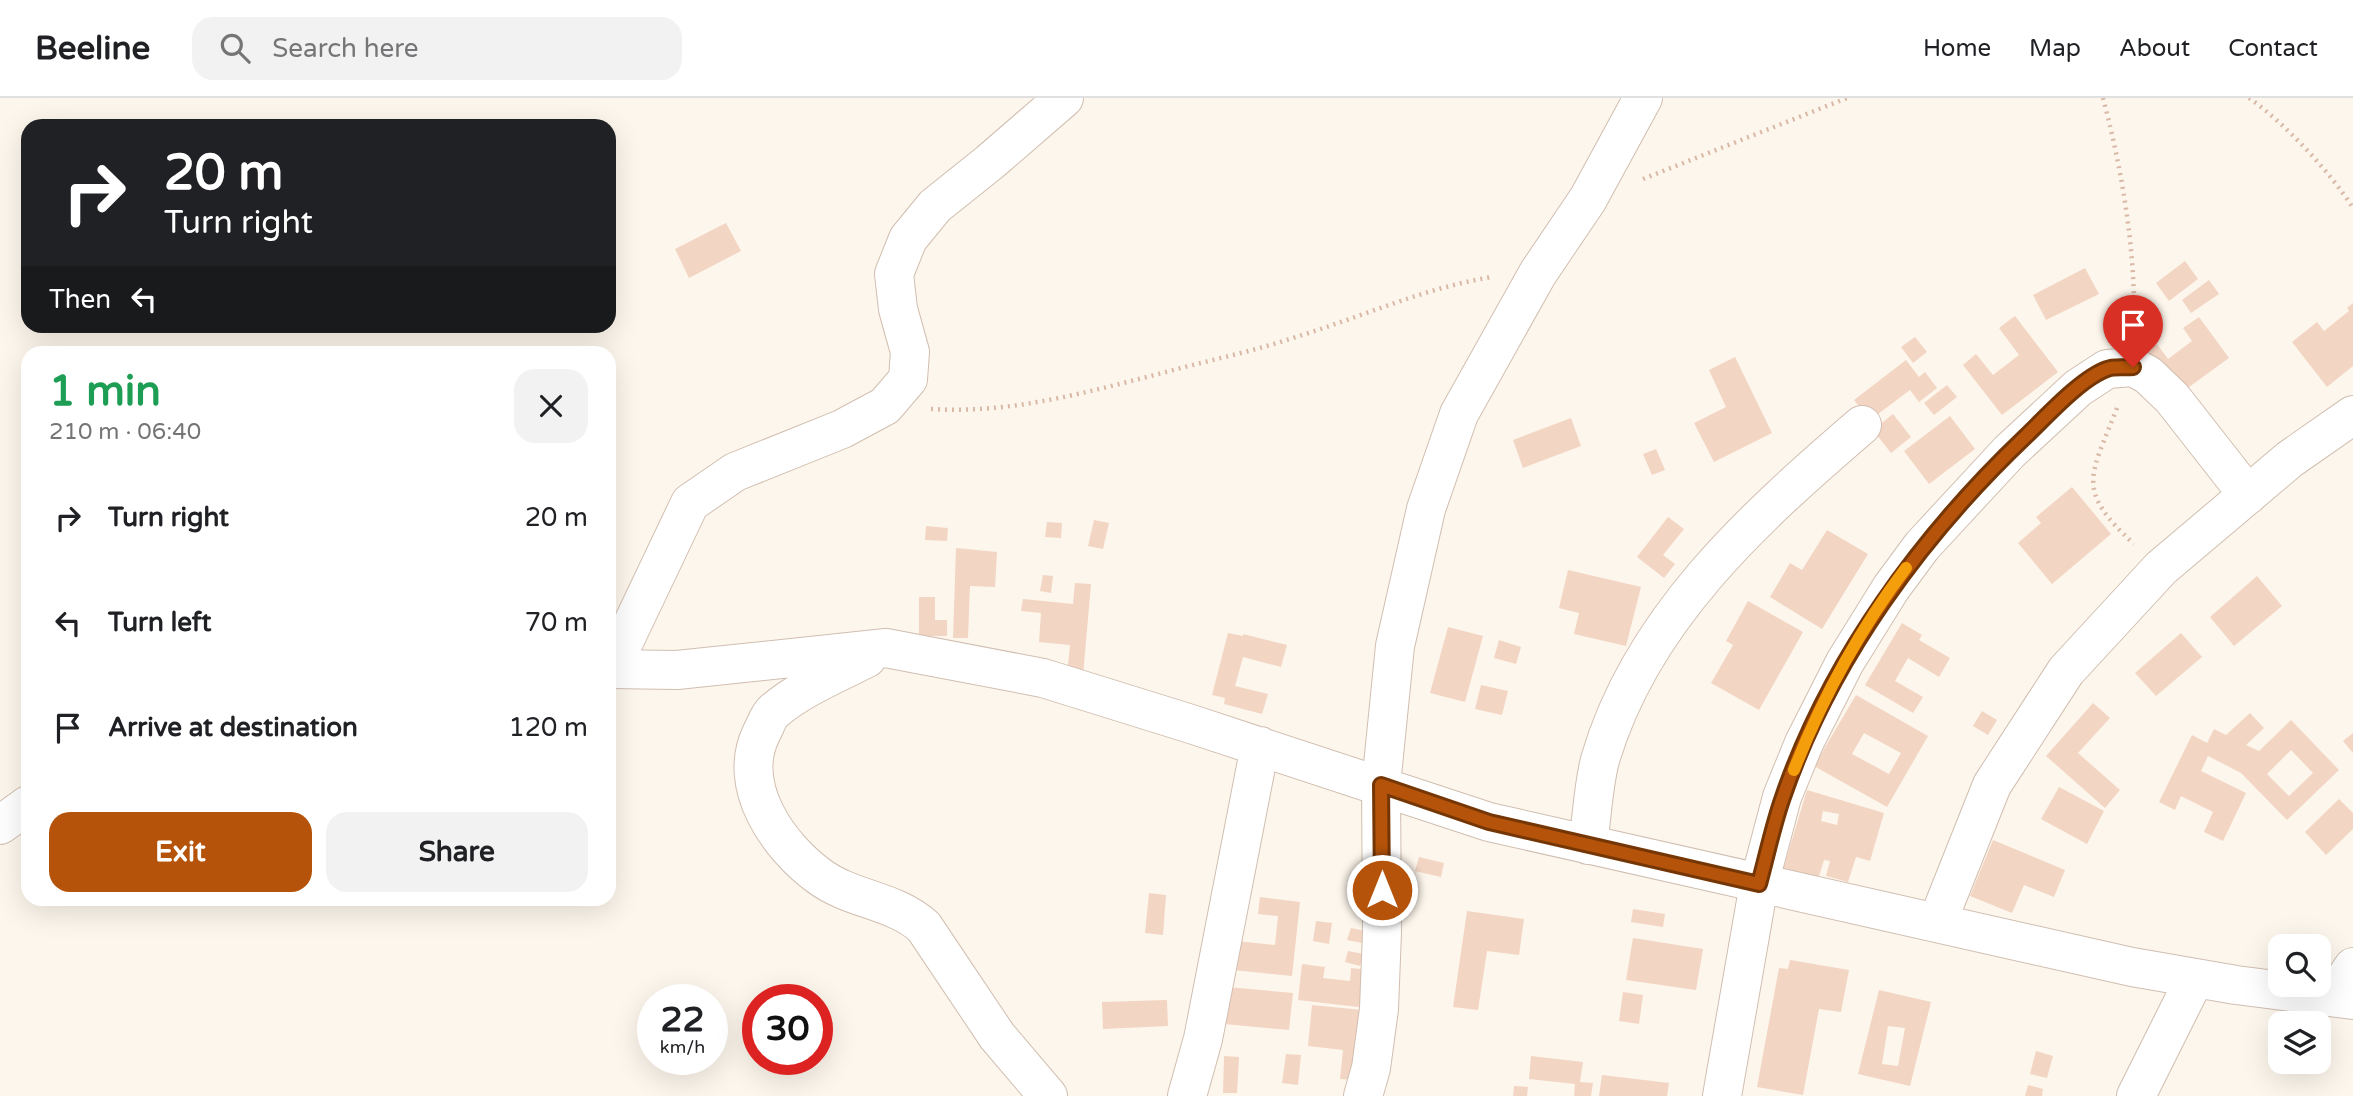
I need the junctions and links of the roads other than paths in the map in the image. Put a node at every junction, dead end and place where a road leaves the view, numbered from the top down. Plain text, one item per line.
1 (1064, 98) edge
2 (1643, 98) edge
3 (2353, 415) edge
4 (1862, 425) dead end
5 (2248, 495) junction
6 (886, 649) junction
7 (616, 657) edge
8 (616, 669) edge
9 (1259, 746) junction
10 (1381, 785) junction
11 (21, 810) edge
12 (0, 825) edge
13 (1588, 845) junction
14 (1759, 884) junction
15 (1937, 923) junction
16 (2195, 978) junction
17 (2346, 988) edge
18 (1048, 1096) edge
19 (1187, 1096) edge
20 (1363, 1096) edge
21 (1722, 1096) edge
22 (2136, 1096) edge

1 - 7 street
2 - 10 street
3 - 5 street
4 - 13 street
5 - 14 street
5 - 15 street
6 - 8 street
6 - 9 street
6 - 18 street
9 - 10 street
9 - 19 street
10 - 13 street
10 - 20 street
11 - 12 street
13 - 14 street
14 - 15 street
14 - 21 street
15 - 16 street
16 - 17 street
16 - 22 street

